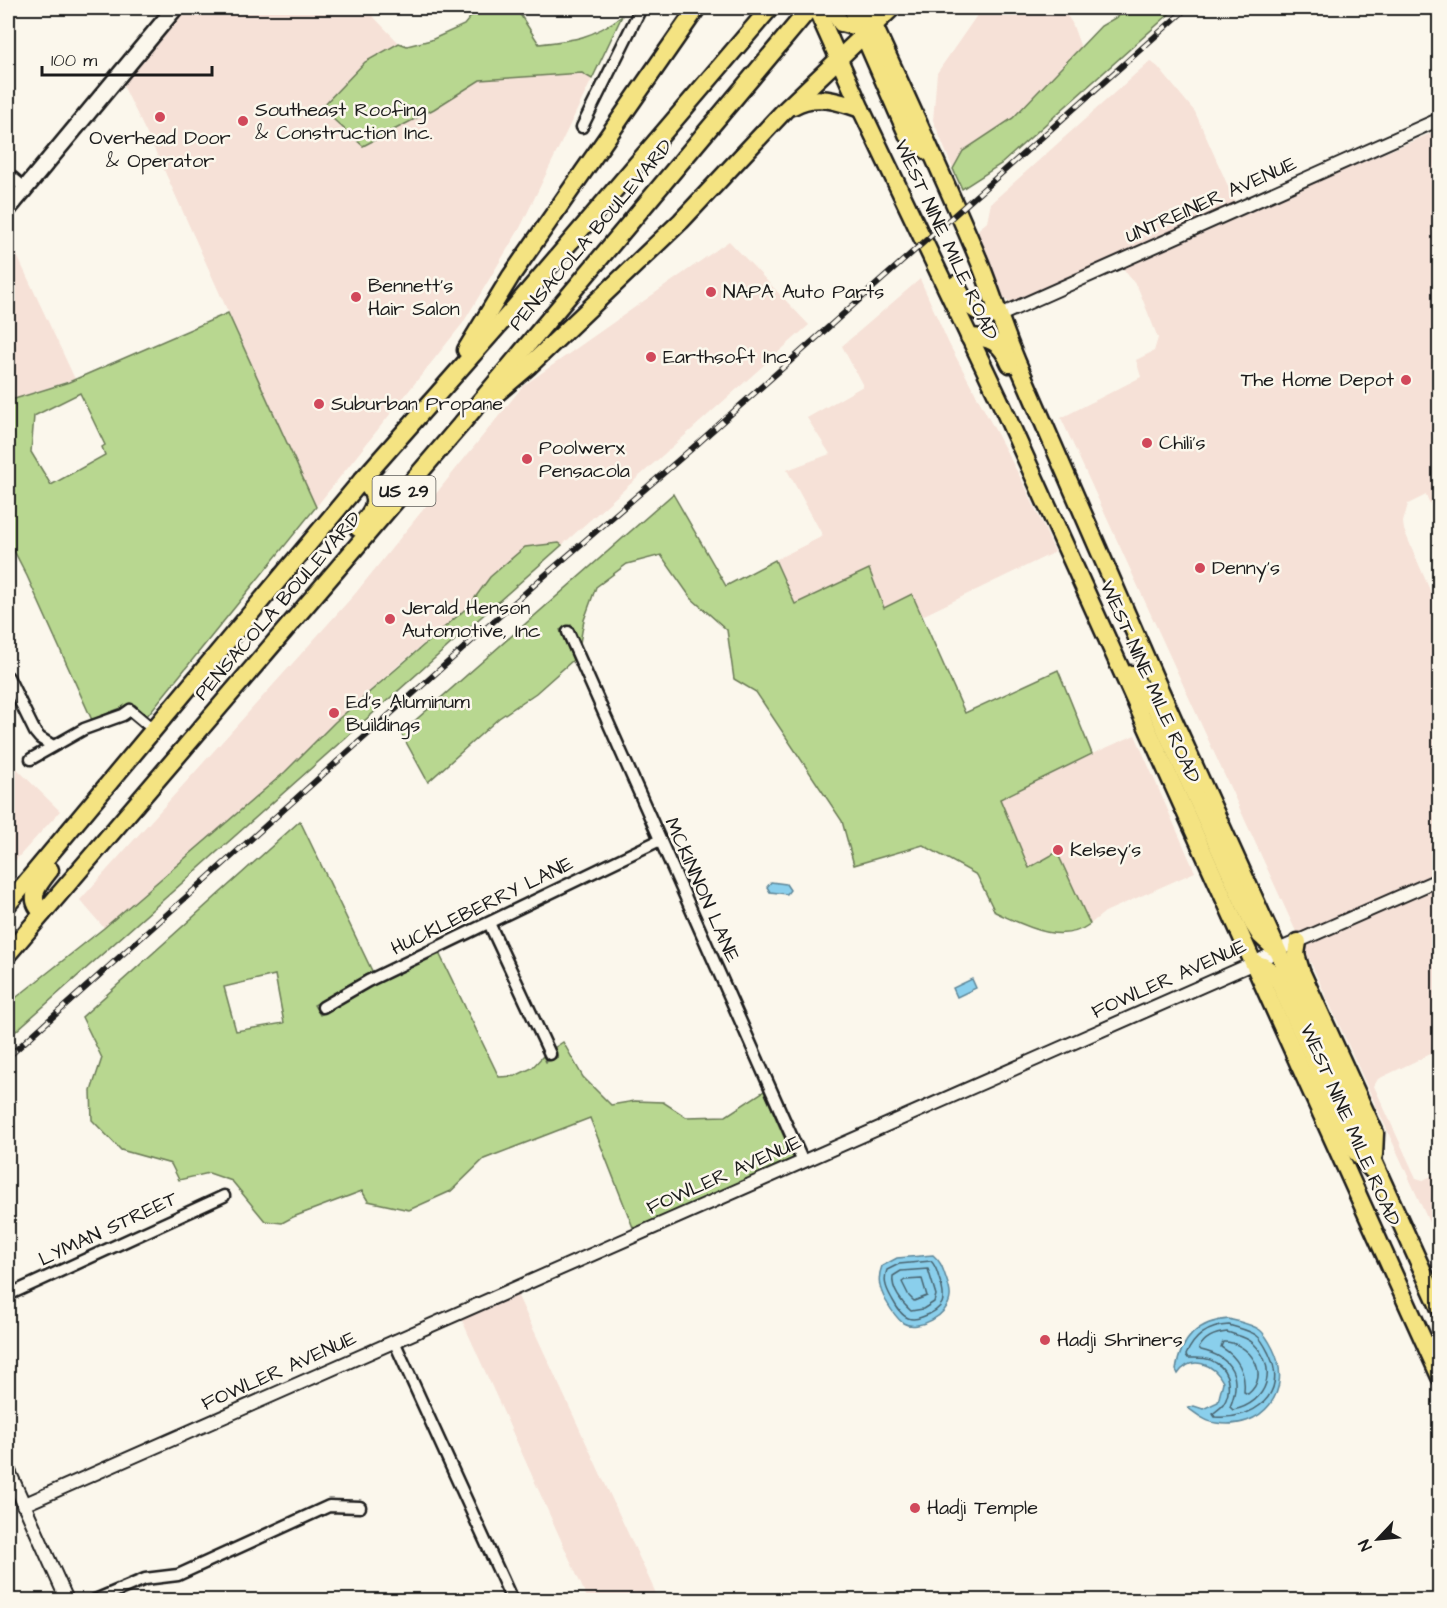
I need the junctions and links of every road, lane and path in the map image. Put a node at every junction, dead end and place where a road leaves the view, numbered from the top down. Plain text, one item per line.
1 (175, 8) edge
2 (641, 8) edge
3 (697, 8) edge
4 (770, 8) edge
5 (810, 8) edge
6 (816, 8) edge
7 (831, 8) edge
8 (852, 8) edge
9 (866, 8) edge
10 (892, 8) edge
11 (865, 28) junction
12 (838, 57) junction
13 (861, 109) junction
14 (784, 111) junction
15 (1440, 119) edge
16 (582, 127) dead end
17 (8, 174) edge
18 (25, 188) junction
19 (8, 209) edge
20 (930, 252) junction
21 (998, 316) junction
22 (969, 337) junction
23 (446, 383) junction
24 (464, 422) junction
25 (1056, 452) junction
26 (362, 480) junction
27 (304, 607) junction
28 (568, 632) dead end
29 (1108, 641) junction
30 (8, 677) edge
31 (154, 729) junction
32 (53, 746) junction
33 (31, 759) dead end
34 (110, 782) junction
35 (660, 840) junction
36 (1440, 879) edge
37 (8, 904) edge
38 (43, 912) junction
39 (489, 923) junction
40 (1298, 942) junction
41 (1279, 951) junction
42 (8, 954) edge
43 (1254, 963) junction
44 (322, 1007) dead end
45 (550, 1054) dead end
46 (803, 1162) junction
47 (1374, 1162) junction
48 (1384, 1185) junction
49 (224, 1196) dead end
50 (8, 1295) edge
51 (1440, 1309) edge
52 (394, 1341) junction
53 (1438, 1371) edge
54 (8, 1469) edge
55 (23, 1505) junction
56 (360, 1507) dead end
57 (67, 1600) edge
58 (95, 1600) edge
59 (512, 1600) edge

1 - 18 main road
2 - 16 street
3 - 23 main road
4 - 23 main road, PENSACOLA BOULEVARD / US 29
5 - 24 main road, PENSACOLA BOULEVARD / US 29
6 - 12 main road, WEST NINE MILE ROAD
7 - 11 main road
8 - 11 main road
9 - 11 main road
10 - 11 main road
11 - 12 main road
11 - 21 main road, WEST NINE MILE ROAD
12 - 13 main road, WEST NINE MILE ROAD
12 - 14 main road
13 - 14 main road
13 - 20 main road, WEST NINE MILE ROAD
14 - 24 main road
15 - 21 street, UNTREINER AVENUE
17 - 18 street
18 - 19 main road
20 - 21 main road
20 - 22 main road, WEST NINE MILE ROAD
21 - 25 main road, WEST NINE MILE ROAD
22 - 25 main road
22 - 29 main road, WEST NINE MILE ROAD
23 - 26 main road, PENSACOLA BOULEVARD / US 29
24 - 27 main road, PENSACOLA BOULEVARD / US 29
25 - 41 main road, WEST NINE MILE ROAD
26 - 27 main road
26 - 31 main road, PENSACOLA BOULEVARD / US 29
27 - 38 main road, PENSACOLA BOULEVARD / US 29
28 - 35 street, MCKINNON LANE
29 - 41 main road
29 - 43 main road, WEST NINE MILE ROAD
30 - 32 street
31 - 32 street
31 - 34 main road, PENSACOLA BOULEVARD / US 29
32 - 33 street
34 - 37 main road, PENSACOLA BOULEVARD / US 29
34 - 38 main road
35 - 39 street, HUCKLEBERRY LANE
35 - 46 street, MCKINNON LANE
36 - 40 street, FOWLER AVENUE
38 - 42 main road, PENSACOLA BOULEVARD / US 29
39 - 44 street, HUCKLEBERRY LANE
39 - 45 street
40 - 41 street, FOWLER AVENUE
40 - 47 main road
41 - 43 street, FOWLER AVENUE
41 - 47 main road, WEST NINE MILE ROAD
43 - 46 street, FOWLER AVENUE
43 - 48 main road
43 - 53 main road, WEST NINE MILE ROAD
46 - 52 street, FOWLER AVENUE
47 - 48 main road, WEST NINE MILE ROAD
48 - 51 main road, WEST NINE MILE ROAD
49 - 50 street, LYMAN STREET
52 - 55 street, FOWLER AVENUE
52 - 59 street
54 - 55 street
55 - 57 street
56 - 58 street

